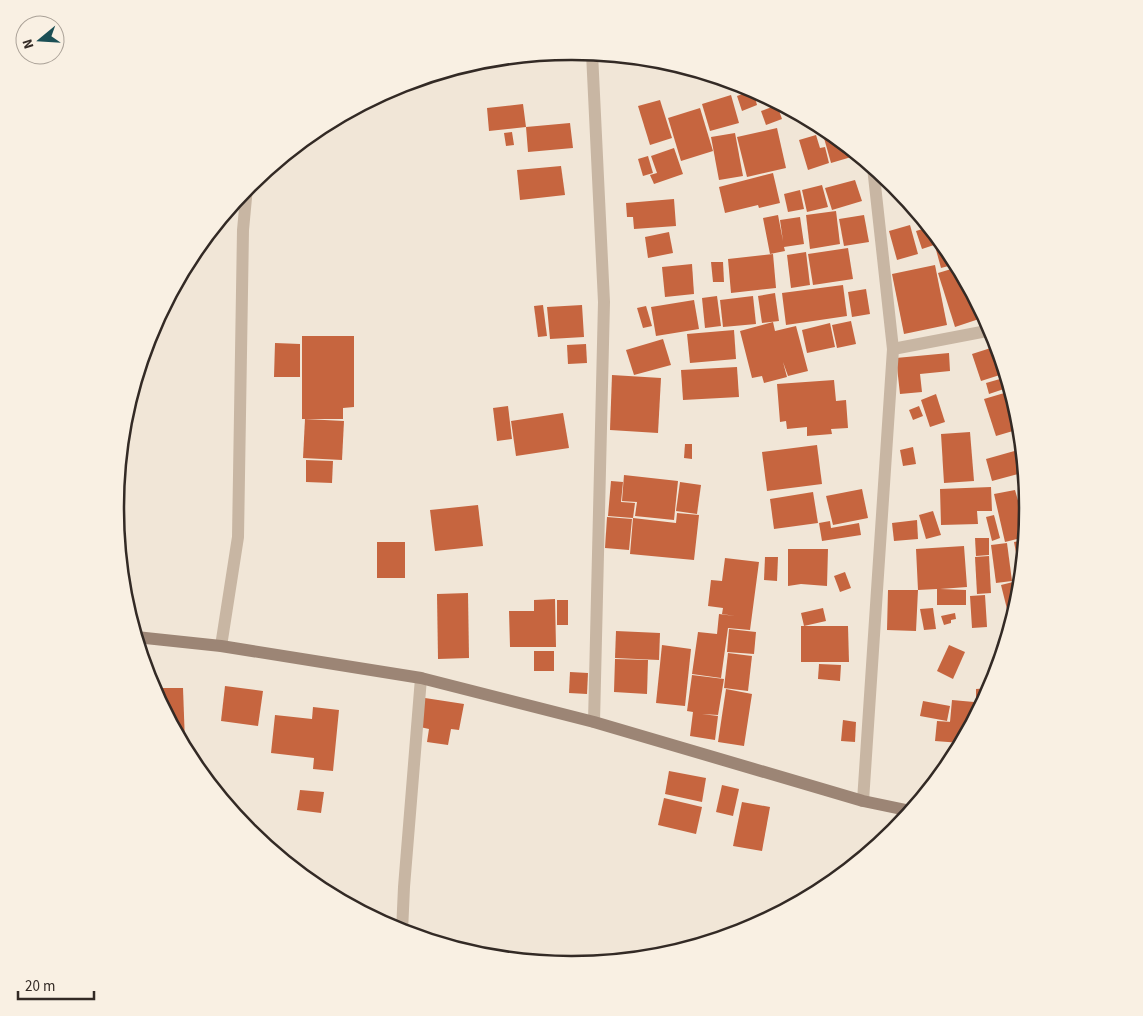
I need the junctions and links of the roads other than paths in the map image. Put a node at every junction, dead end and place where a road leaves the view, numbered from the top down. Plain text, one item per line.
1 (592, 61) edge
2 (874, 178) edge
3 (246, 201) edge
4 (983, 332) edge
5 (892, 348) junction
6 (143, 638) edge
7 (221, 646) junction
8 (421, 678) junction
9 (594, 722) junction
10 (863, 801) junction
11 (902, 809) edge
12 (402, 923) edge

1 - 9 street
2 - 5 street
3 - 7 street
4 - 5 street
5 - 10 street
6 - 7 street
7 - 8 street
8 - 9 street
8 - 12 street
9 - 10 street
10 - 11 street

